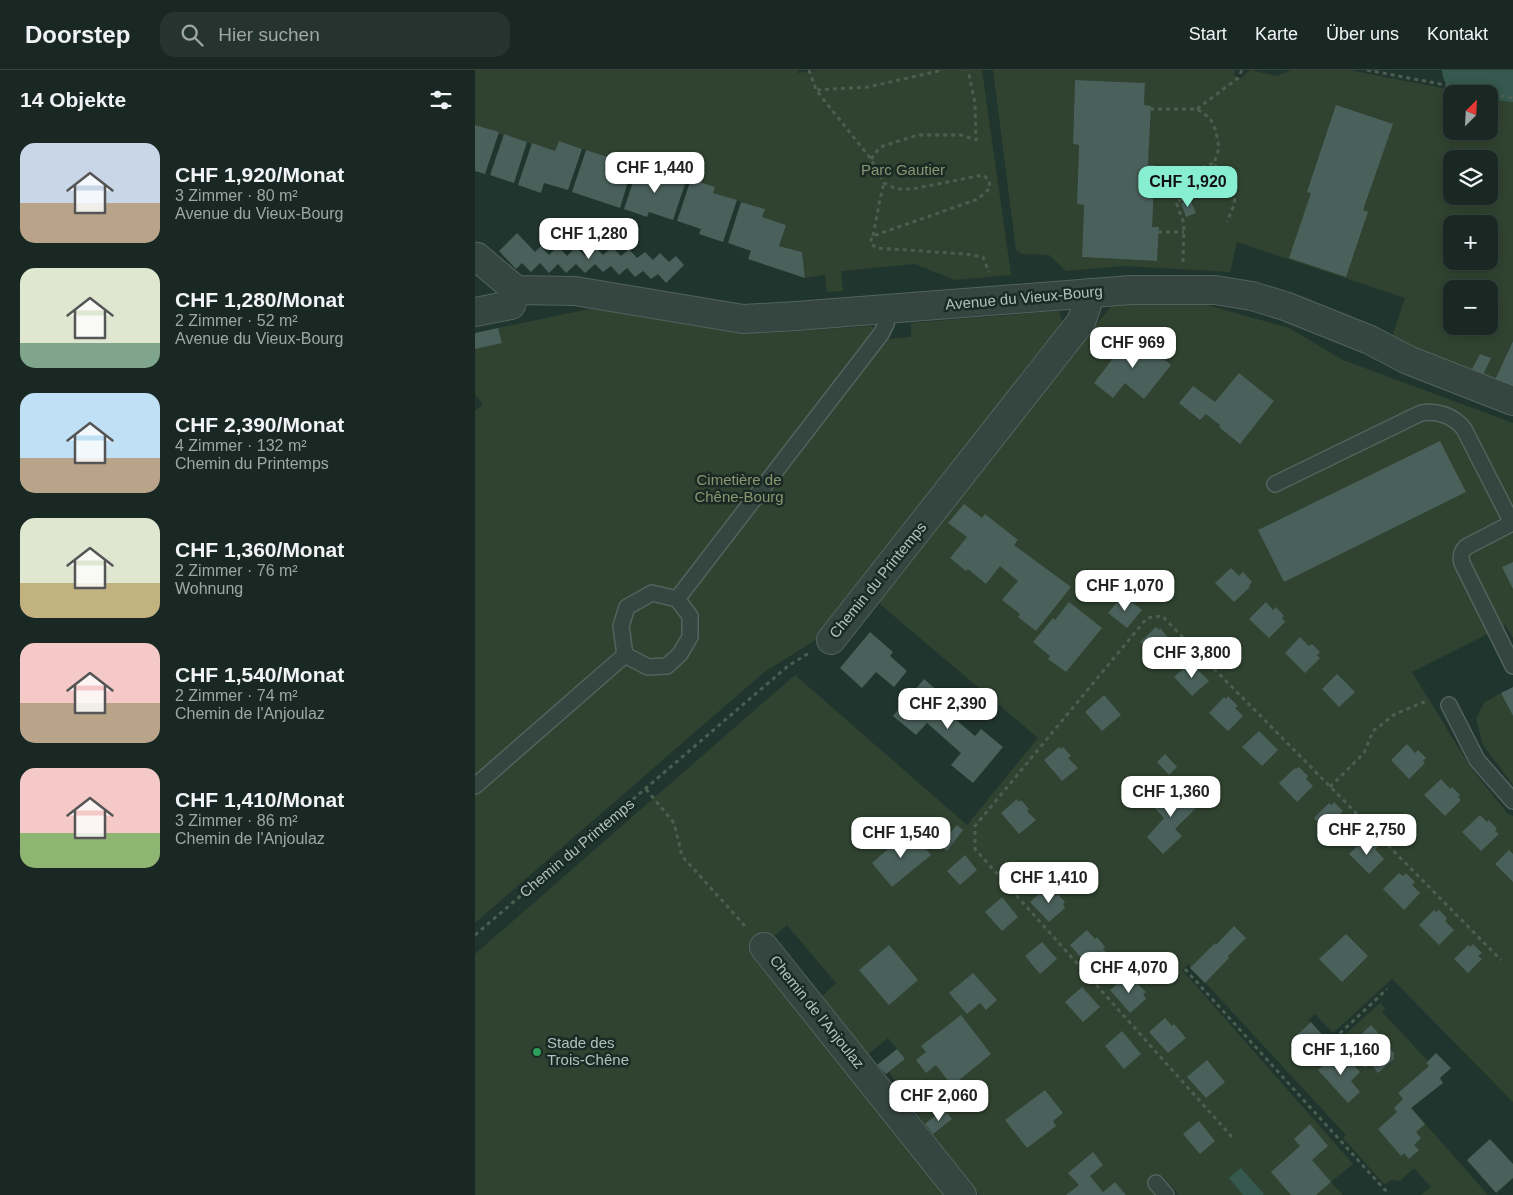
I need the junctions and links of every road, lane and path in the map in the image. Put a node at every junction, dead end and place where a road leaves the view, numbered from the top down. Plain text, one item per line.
1 (809, 70) edge
2 (943, 70) edge
3 (968, 70) edge
4 (1241, 70) edge
5 (1367, 70) edge
6 (816, 90) junction
7 (1513, 98) edge
8 (1150, 109) dead end
9 (1197, 109) junction
10 (871, 158) junction
11 (1214, 163) junction
12 (1155, 168) dead end
13 (1198, 169) junction
14 (884, 184) junction
15 (1227, 222) dead end
16 (1159, 232) dead end
17 (1184, 232) junction
18 (873, 236) junction
19 (476, 257) edge
20 (1183, 268) dead end
21 (990, 278) dead end
22 (516, 290) junction
23 (1089, 292) junction
24 (889, 309) junction
25 (475, 312) edge
26 (1513, 401) edge
27 (1275, 484) dead end
28 (1512, 523) edge
29 (677, 600) junction
30 (831, 640) joint
31 (625, 655) junction
32 (1513, 666) edge
33 (1432, 699) dead end
34 (1449, 705) dead end
35 (475, 786) edge
36 (1330, 787) junction
37 (646, 789) junction
38 (1513, 801) edge
39 (475, 935) edge
40 (764, 947) joint
41 (1501, 960) dead end
42 (1185, 969) dead end
43 (1387, 989) dead end
44 (1334, 1039) dead end
45 (1232, 1138) dead end
46 (1156, 1183) dead end
47 (1390, 1192) dead end
48 (962, 1195) edge
49 (1166, 1195) edge

1 - 6 path
2 - 6 path
3 - 10 path
4 - 9 path
5 - 7 path
6 - 10 path
8 - 9 path
9 - 11 path
10 - 14 path
11 - 13 path
11 - 15 path
12 - 13 path
13 - 17 path
14 - 18 path
14 - 18 path
16 - 17 path
17 - 20 path
18 - 21 path
19 - 22 street
22 - 24 street, Avenue du Vieux-Bourg
22 - 25 street
23 - 24 street, Avenue du Vieux-Bourg
23 - 26 street, Avenue du Vieux-Bourg
23 - 30 street, Chemin du Printemps
24 - 29 lane
27 - 28 lane
28 - 32 lane
29 - 31 lane
29 - 31 lane
30 - 37 path, Chemin du Printemps
31 - 35 lane
33 - 36 path
34 - 38 lane
36 - 41 path
36 - 45 path
37 - 39 path, Chemin du Printemps
37 - 40 path
40 - 48 street, Chemin de l'Anjoulaz
42 - 47 path
43 - 44 path
46 - 49 lane

